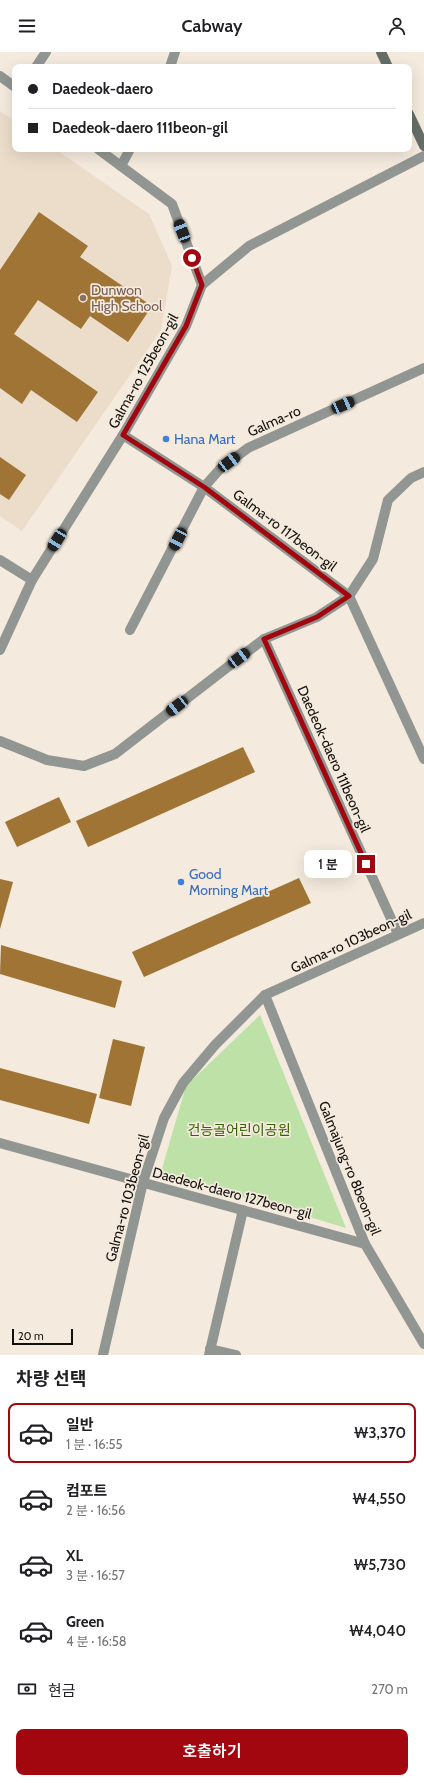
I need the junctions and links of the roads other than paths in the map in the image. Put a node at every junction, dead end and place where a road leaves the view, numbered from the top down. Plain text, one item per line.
1 (46, 52) edge
2 (175, 52) edge
3 (381, 52) edge
4 (38, 64) edge
5 (171, 64) edge
6 (387, 64) edge
7 (0, 76) edge
8 (12, 85) edge
9 (412, 120) edge
10 (424, 146) edge
11 (102, 152) edge
12 (128, 152) edge
13 (424, 156) edge
14 (121, 166) junction
15 (202, 285) junction
16 (424, 368) edge
17 (123, 435) junction
18 (424, 472) edge
19 (204, 487) junction
20 (0, 560) edge
21 (32, 580) junction
22 (349, 596) junction
23 (130, 630) dead end
24 (264, 639) junction
25 (0, 650) edge
26 (0, 741) edge
27 (424, 759) edge
28 (424, 923) edge
29 (398, 934) junction
30 (265, 996) junction
31 (0, 1143) edge
32 (143, 1182) junction
33 (243, 1210) junction
34 (365, 1244) junction
35 (424, 1344) edge
36 (210, 1352) edge
37 (103, 1355) edge
38 (236, 1355) edge

1 - 4 street
2 - 5 street
3 - 6 main road
7 - 8 street
9 - 10 main road
11 - 14 street
12 - 14 street
13 - 15 street, Galma-ro 125beon-gil
14 - 15 street
15 - 17 street, Galma-ro 125beon-gil
16 - 19 street, Galma-ro
17 - 19 street, Galma-ro 117beon-gil
17 - 21 street, Galma-ro 125beon-gil
18 - 22 street
19 - 22 street, Galma-ro 117beon-gil
19 - 23 street, Galma-ro
20 - 21 street
21 - 25 street, Galma-ro 125beon-gil
22 - 24 street
22 - 27 street, Galma-ro 117beon-gil
24 - 26 street
24 - 29 street, Daedeok-daero 111beon-gil
28 - 29 street, Galma-ro 103beon-gil
29 - 30 street, Galma-ro 103beon-gil
30 - 32 street, Galma-ro 103beon-gil
30 - 34 street, Galmajung-ro 8beon-gil
31 - 32 street, Daedeok-daero 127beon-gil
32 - 33 street, Daedeok-daero 127beon-gil
32 - 37 street, Galma-ro 103beon-gil
33 - 34 street, Daedeok-daero 127beon-gil
33 - 36 street
34 - 35 street, Galmajung-ro 8beon-gil
36 - 38 street

